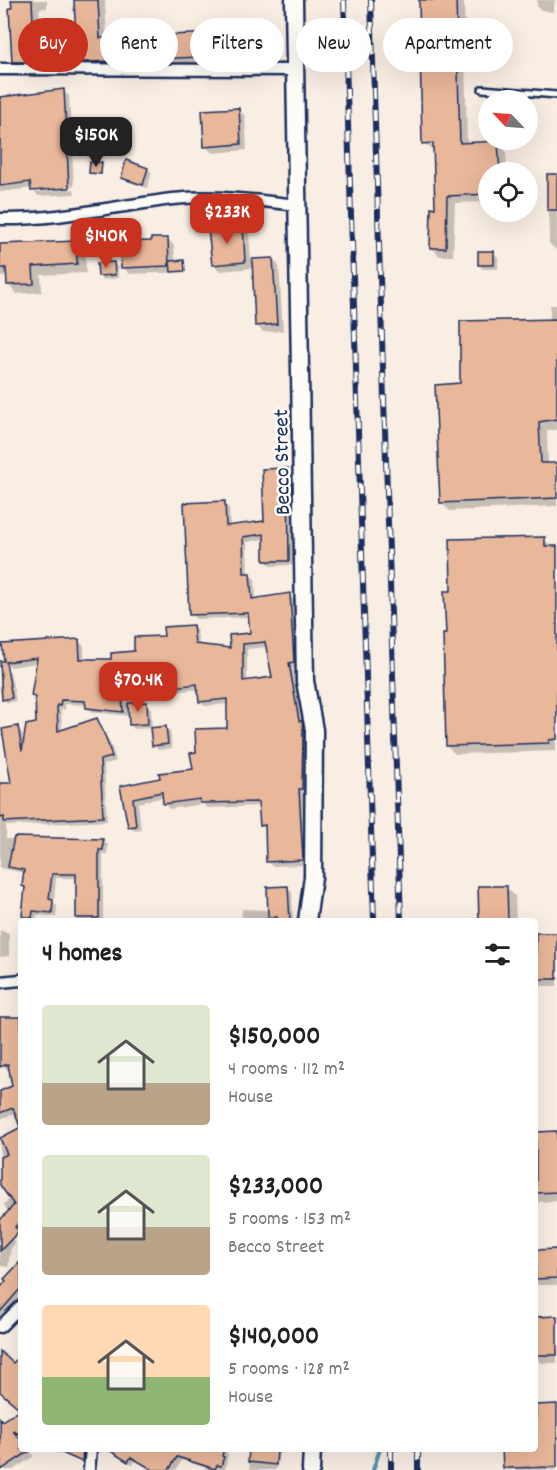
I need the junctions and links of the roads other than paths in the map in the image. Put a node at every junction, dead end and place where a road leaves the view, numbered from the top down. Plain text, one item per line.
1 (294, 0) edge
2 (0, 69) edge
3 (296, 70) joint
4 (296, 72) edge
5 (482, 89) dead end
6 (557, 95) edge
7 (296, 205) junction
8 (0, 219) edge
9 (307, 918) edge
10 (18, 980) edge
11 (0, 982) edge
12 (18, 1309) edge
13 (0, 1328) edge
14 (91, 1452) edge
15 (312, 1452) edge
16 (89, 1470) edge
17 (311, 1470) edge

1 - 3 street, Becco Street
2 - 3 street
4 - 7 street, Becco Street
5 - 6 lane
7 - 8 street
7 - 9 street, Becco Street
10 - 11 street
12 - 13 street
14 - 16 street
15 - 17 street

